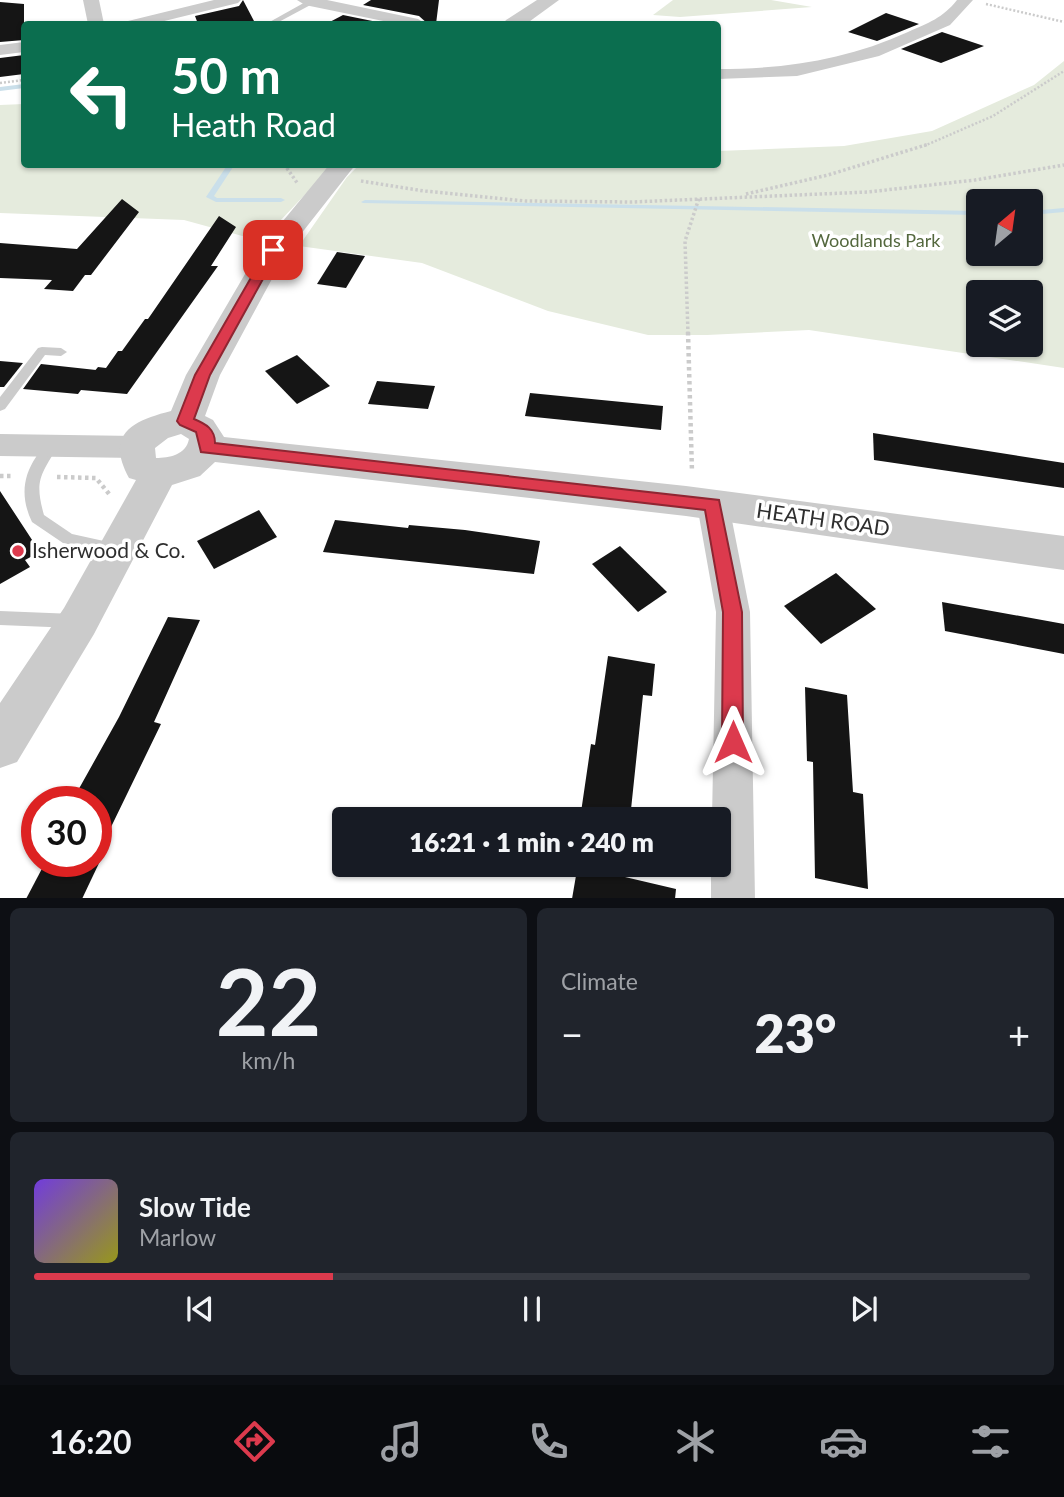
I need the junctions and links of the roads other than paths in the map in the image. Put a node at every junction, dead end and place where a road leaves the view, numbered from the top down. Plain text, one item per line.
1 (91, 0) edge
2 (233, 0) edge
3 (550, 0) edge
4 (309, 1) edge
5 (972, 1) edge
6 (95, 21) edge
7 (146, 21) edge
8 (275, 21) edge
9 (404, 21) edge
10 (518, 21) edge
11 (21, 47) edge
12 (0, 50) edge
13 (721, 75) edge
14 (338, 170) edge
15 (61, 352) dead end
16 (0, 406) edge
17 (196, 435) junction
18 (0, 445) edge
19 (51, 446) junction
20 (148, 460) junction
21 (700, 503) junction
22 (118, 549) junction
23 (1064, 553) edge
24 (0, 618) edge
25 (79, 621) junction
26 (0, 745) edge
27 (733, 898) edge

1 - 6 street
2 - 7 street
3 - 10 street
4 - 8 lane
4 - 9 street
5 - 13 street
11 - 12 street
14 - 17 street
15 - 16 lane
17 - 20 street
17 - 20 street
17 - 21 street, HEATH ROAD
18 - 19 street
19 - 20 street
19 - 22 lane
20 - 22 street
21 - 23 street, HEATH ROAD
21 - 27 street
22 - 25 street
24 - 25 lane
25 - 26 street

